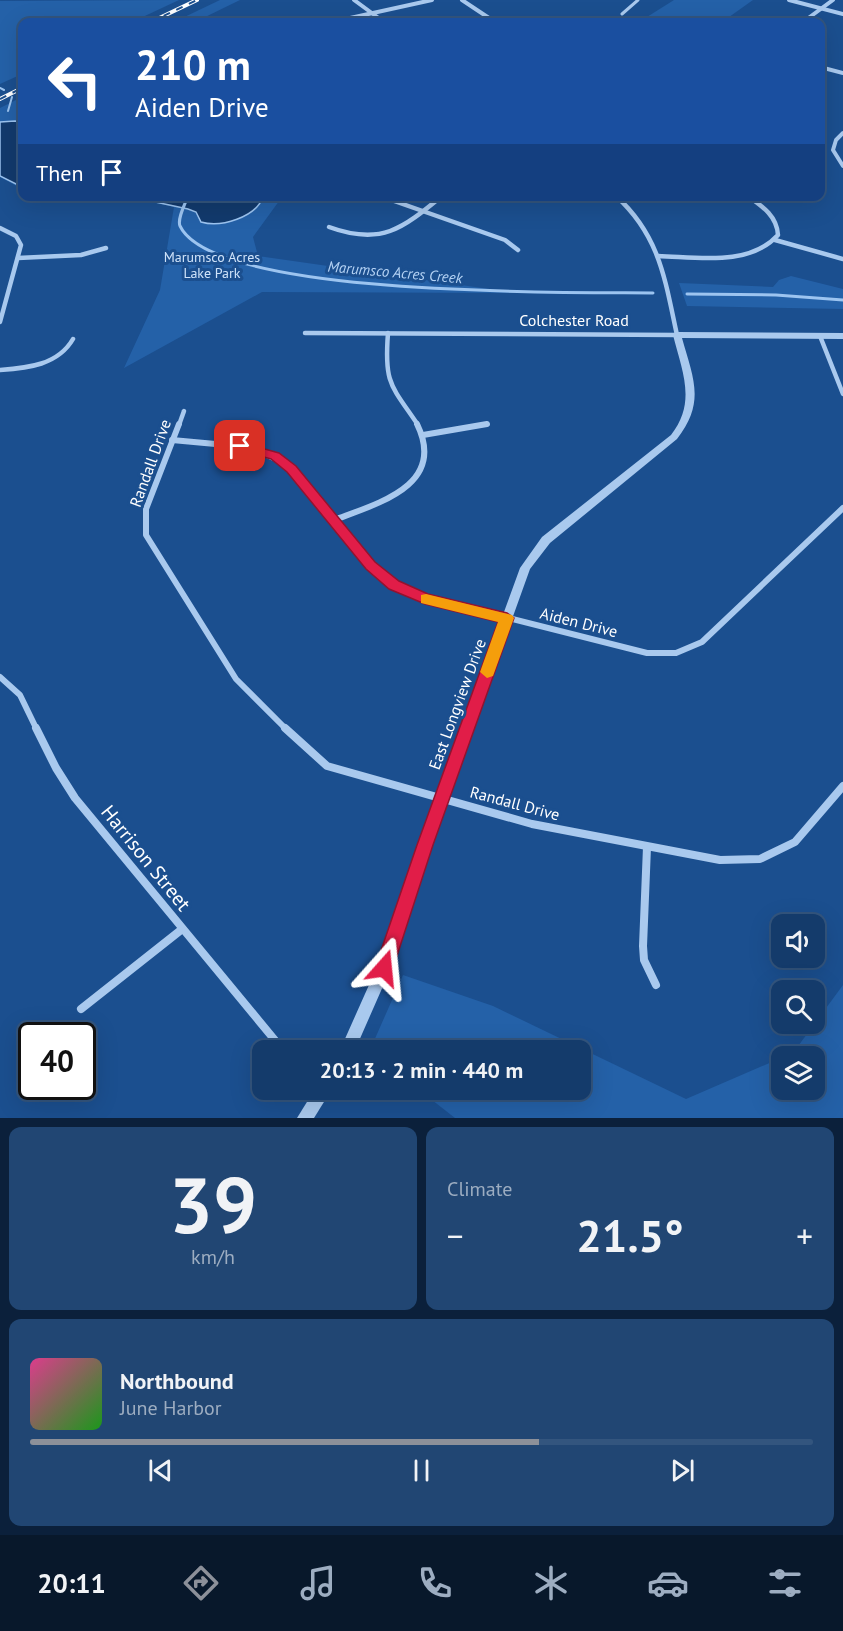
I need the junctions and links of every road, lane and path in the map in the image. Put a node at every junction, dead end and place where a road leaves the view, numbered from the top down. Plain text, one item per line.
1 (354, 0) edge
2 (432, 0) edge
3 (462, 0) edge
4 (638, 0) edge
5 (789, 0) edge
6 (833, 0) edge
7 (822, 9) junction
8 (372, 14) junction
9 (843, 14) edge
10 (622, 15) dead end
11 (352, 18) edge
12 (378, 18) edge
13 (489, 18) edge
14 (809, 18) edge
15 (825, 68) edge
16 (843, 73) edge
17 (843, 133) edge
18 (843, 166) edge
19 (393, 201) edge
20 (436, 201) edge
21 (621, 201) edge
22 (755, 201) edge
23 (423, 212) junction
24 (328, 227) dead end
25 (0, 228) edge
26 (775, 240) junction
27 (106, 248) dead end
28 (518, 250) dead end
29 (658, 256) junction
30 (18, 258) junction
31 (843, 259) edge
32 (0, 322) edge
33 (305, 333) dead end
34 (388, 333) junction
35 (677, 335) junction
36 (819, 336) junction
37 (843, 336) edge
38 (73, 339) dead end
39 (0, 370) edge
40 (843, 394) edge
41 (183, 411) dead end
42 (486, 424) dead end
43 (423, 435) junction
44 (172, 440) junction
45 (843, 508) edge
46 (334, 520) junction
47 (507, 618) junction
48 (0, 676) edge
49 (843, 786) edge
50 (443, 798) junction
51 (647, 847) junction
52 (181, 930) junction
53 (656, 985) dead end
54 (81, 1009) dead end
55 (274, 1040) edge
56 (352, 1040) edge
57 (315, 1100) edge
58 (305, 1118) edge

1 - 8 street
2 - 8 street
3 - 13 street
4 - 10 street
5 - 7 street
6 - 7 street
7 - 9 street
7 - 14 street
8 - 11 street
8 - 12 street
15 - 16 street
17 - 18 street
19 - 23 street
20 - 23 street
21 - 29 street, East Longview Drive
22 - 26 street
23 - 24 street
23 - 28 street
25 - 30 street
26 - 29 street
26 - 31 street
27 - 30 street
29 - 35 street, East Longview Drive
30 - 32 street
33 - 34 street, Colchester Road
34 - 35 street, Colchester Road
34 - 43 street
35 - 36 street, Colchester Road
35 - 47 street, East Longview Drive
36 - 37 street, Colchester Road
36 - 40 street
38 - 39 street
41 - 44 street, Randall Drive
42 - 43 street
43 - 46 street
44 - 46 street, Aiden Drive
44 - 50 street, Randall Drive
45 - 47 street, Aiden Drive
46 - 47 street, Aiden Drive
47 - 50 street, East Longview Drive
48 - 52 street, Harrison Street
49 - 51 street, Randall Drive
50 - 51 street, Randall Drive
50 - 56 street, East Longview Drive
51 - 53 street
52 - 54 street
52 - 55 street, Harrison Street
57 - 58 street

